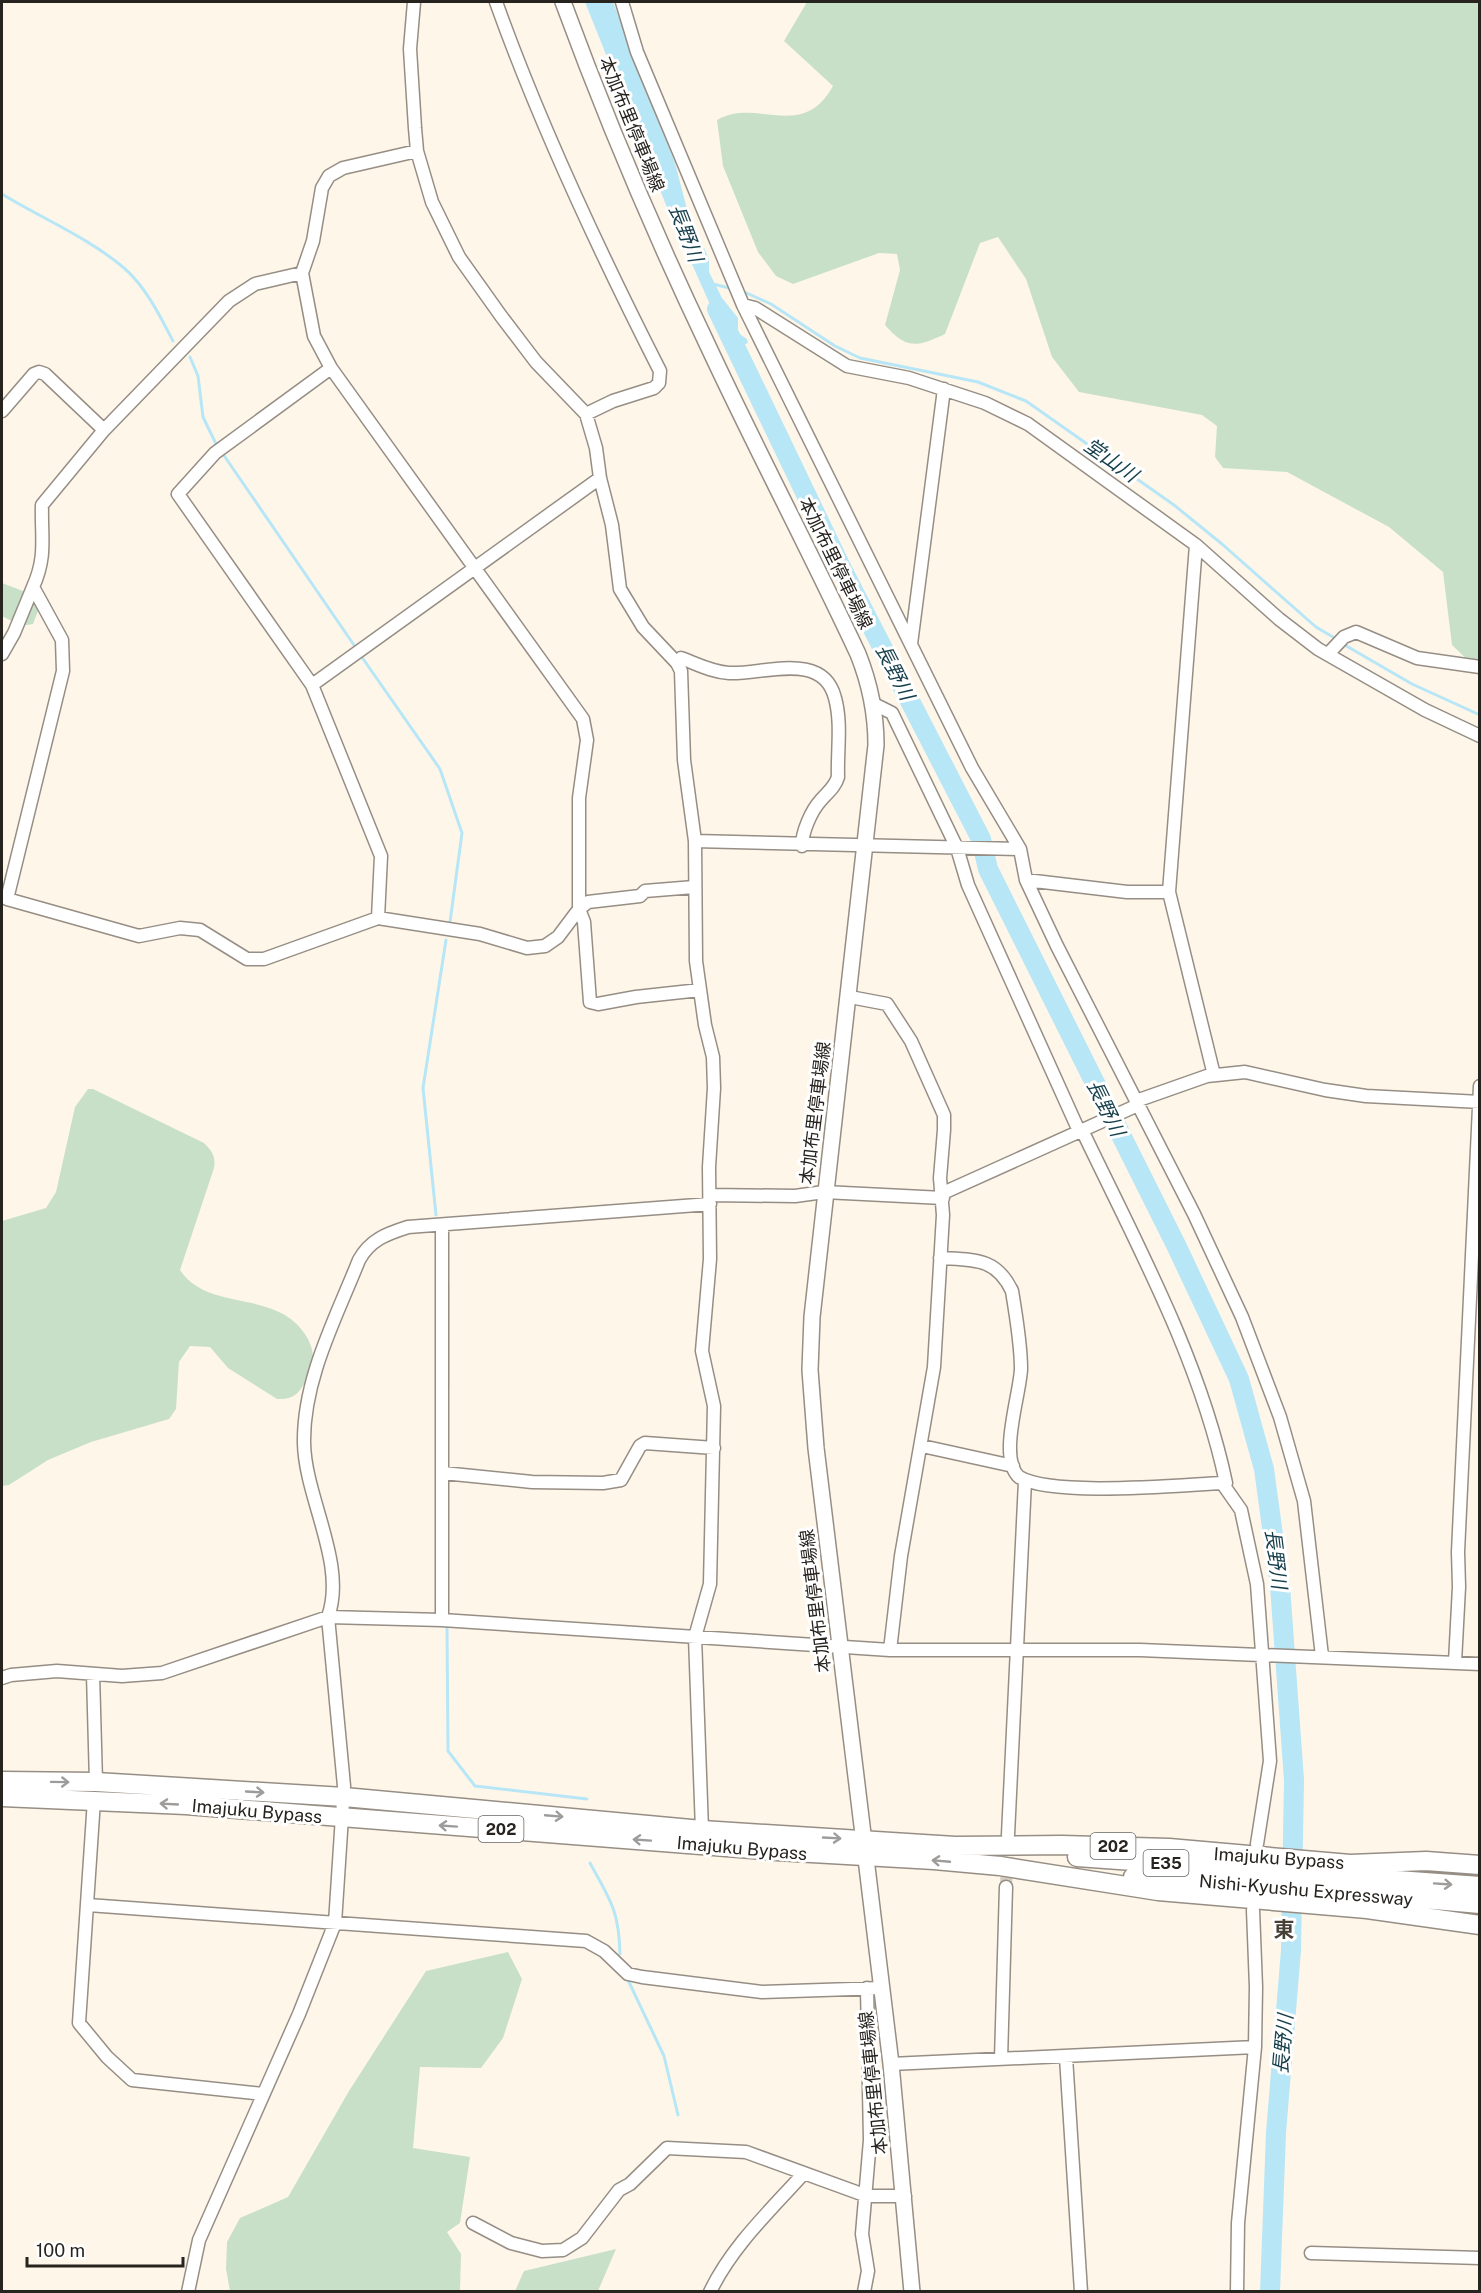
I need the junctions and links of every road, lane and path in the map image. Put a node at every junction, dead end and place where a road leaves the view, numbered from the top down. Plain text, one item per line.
1 (414, 2) edge
2 (496, 2) edge
3 (563, 2) edge
4 (622, 2) edge
5 (417, 151) junction
6 (302, 273) junction
7 (743, 305) junction
8 (331, 368) junction
9 (944, 389) junction
10 (2, 411) edge
11 (586, 414) junction
12 (104, 430) junction
13 (600, 478) junction
14 (1196, 544) junction
15 (475, 566) junction
16 (33, 587) junction
17 (911, 645) junction
18 (2, 654) edge
19 (1328, 654) junction
20 (677, 663) junction
21 (1479, 667) edge
22 (312, 685) junction
23 (874, 704) junction
24 (1479, 736) edge
25 (695, 841) junction
26 (867, 845) junction
27 (802, 846) junction
28 (959, 848) junction
29 (1014, 850) junction
30 (1026, 880) junction
31 (694, 888) junction
32 (1169, 892) junction
33 (579, 909) junction
34 (378, 918) junction
35 (700, 990) junction
36 (850, 997) junction
37 (1214, 1075) junction
38 (1479, 1086) edge
39 (1479, 1102) edge
40 (1137, 1104) junction
41 (1083, 1129) junction
42 (824, 1192) junction
43 (943, 1196) junction
44 (710, 1200) junction
45 (442, 1226) junction
46 (940, 1258) junction
47 (922, 1446) junction
48 (714, 1448) junction
49 (1012, 1466) junction
50 (443, 1473) junction
51 (1025, 1481) junction
52 (1222, 1483) junction
53 (328, 1617) junction
54 (442, 1620) junction
55 (695, 1637) junction
56 (840, 1645) junction
57 (1017, 1649) junction
58 (890, 1650) junction
59 (1264, 1654) junction
60 (1322, 1656) junction
61 (1455, 1662) junction
62 (1479, 1664) edge
63 (93, 1674) junction
64 (2, 1678) edge
65 (2, 1782) edge
66 (95, 1791) junction
67 (2, 1797) edge
68 (344, 1797) junction
69 (342, 1818) junction
70 (702, 1830) junction
71 (1008, 1835) tunnel mouth
72 (956, 1846) junction
73 (863, 1848) junction
74 (1062, 1864) junction
75 (1479, 1865) edge
76 (1000, 1866) junction
77 (1264, 1878) junction
78 (1321, 1883) junction
79 (1479, 1886) edge
80 (1006, 1887) tunnel mouth
81 (1479, 1904) edge
82 (88, 1905) junction
83 (335, 1923) junction
84 (1479, 1925) edge
85 (874, 1988) junction
86 (1255, 2048) junction
87 (1066, 2057) junction
88 (1001, 2059) junction
89 (891, 2064) junction
90 (263, 2094) junction
91 (804, 2173) junction
92 (867, 2196) junction
93 (905, 2196) junction
94 (473, 2223) dead end
95 (1311, 2253) dead end
96 (1479, 2258) edge
97 (188, 2292) edge
98 (710, 2292) edge
99 (864, 2292) edge
100 (912, 2292) edge
101 (1081, 2292) edge
102 (1237, 2292) edge

1 - 5 street
2 - 11 street
3 - 23 main road, 本加布里停車場線
4 - 7 street
5 - 6 street
5 - 11 street
6 - 8 street
6 - 12 street
7 - 9 street
7 - 17 street
8 - 15 street
8 - 22 street
9 - 14 street
9 - 17 street
10 - 12 street
11 - 13 street
12 - 16 street
13 - 15 street
13 - 20 street
14 - 19 street
14 - 32 street
15 - 22 street
15 - 33 street
16 - 18 street
16 - 34 street
17 - 29 street
19 - 21 street
19 - 24 street
20 - 25 street
20 - 27 street
22 - 34 street
23 - 26 main road, 本加布里停車場線
23 - 28 street
25 - 27 street
25 - 31 street
26 - 27 street
26 - 28 street
26 - 36 main road, 本加布里停車場線
28 - 29 street
28 - 41 street
29 - 30 street
30 - 32 street
30 - 40 street
31 - 33 street
31 - 35 street
32 - 37 street
33 - 34 street
33 - 35 street
35 - 44 street
36 - 42 main road, 本加布里停車場線
36 - 43 street
37 - 39 street
37 - 40 street
38 - 39 street
39 - 61 street
40 - 41 street
40 - 60 street
41 - 43 street
41 - 52 street
42 - 43 street
42 - 44 street
42 - 56 main road, 本加布里停車場線
43 - 46 street
44 - 45 street
44 - 48 street
45 - 50 street
45 - 53 street
46 - 47 street
46 - 49 street
47 - 49 street
47 - 58 street
48 - 50 street
48 - 55 street
49 - 51 street
50 - 54 street
51 - 52 street
51 - 57 street
52 - 59 street
53 - 54 street
53 - 63 street
53 - 68 street
54 - 55 street
55 - 56 street
55 - 70 street
56 - 58 street
56 - 73 main road, 本加布里停車場線
57 - 58 street
57 - 59 street
57 - 71 street
59 - 60 street
59 - 77 street
60 - 61 street
61 - 62 street
63 - 64 street
63 - 66 street
65 -> 66 highway, Imajuku Bypass / 202
66 - 67 highway, Imajuku Bypass / 202
66 -> 68 highway, Imajuku Bypass / 202
69 -> 66 highway, Imajuku Bypass / 202
66 - 82 street
68 - 69 street
68 -> 70 highway, Imajuku Bypass / 202
73 -> 69 highway, Imajuku Bypass / 202
69 - 83 street
70 -> 73 highway, Imajuku Bypass / 202
72 - 73 highway, Imajuku Bypass / 202
72 - 74 highway
72 - 77 highway, Imajuku Bypass / 202
76 -> 73 highway, Imajuku Bypass / 202
73 - 85 main road, 本加布里停車場線
74 - 76 highway
74 - 77 highway, Nishi-Kyushu Expressway / E35
75 - 78 highway, Imajuku Bypass / 202
76 - 77 highway, Imajuku Bypass / 202
77 - 78 highway, Imajuku Bypass / 202
77 - 78 highway, Imajuku Bypass / 202
77 - 86 street
78 -> 79 highway, Nishi-Kyushu Expressway
78 - 81 highway, Nishi-Kyushu Expressway
78 - 84 highway, Imajuku Bypass / 202
80 - 88 street
82 - 83 street
82 - 90 street
83 - 85 street
83 - 90 street
85 - 89 main road, 本加布里停車場線
85 - 92 street
86 - 87 street
86 - 102 street
87 - 88 street
87 - 101 street
88 - 89 street
89 - 93 main road, 本加布里停車場線
90 - 97 street
91 - 92 street
91 - 94 street
91 - 98 street
92 - 93 street
92 - 99 street
93 - 100 main road, 本加布里停車場線
95 - 96 street

